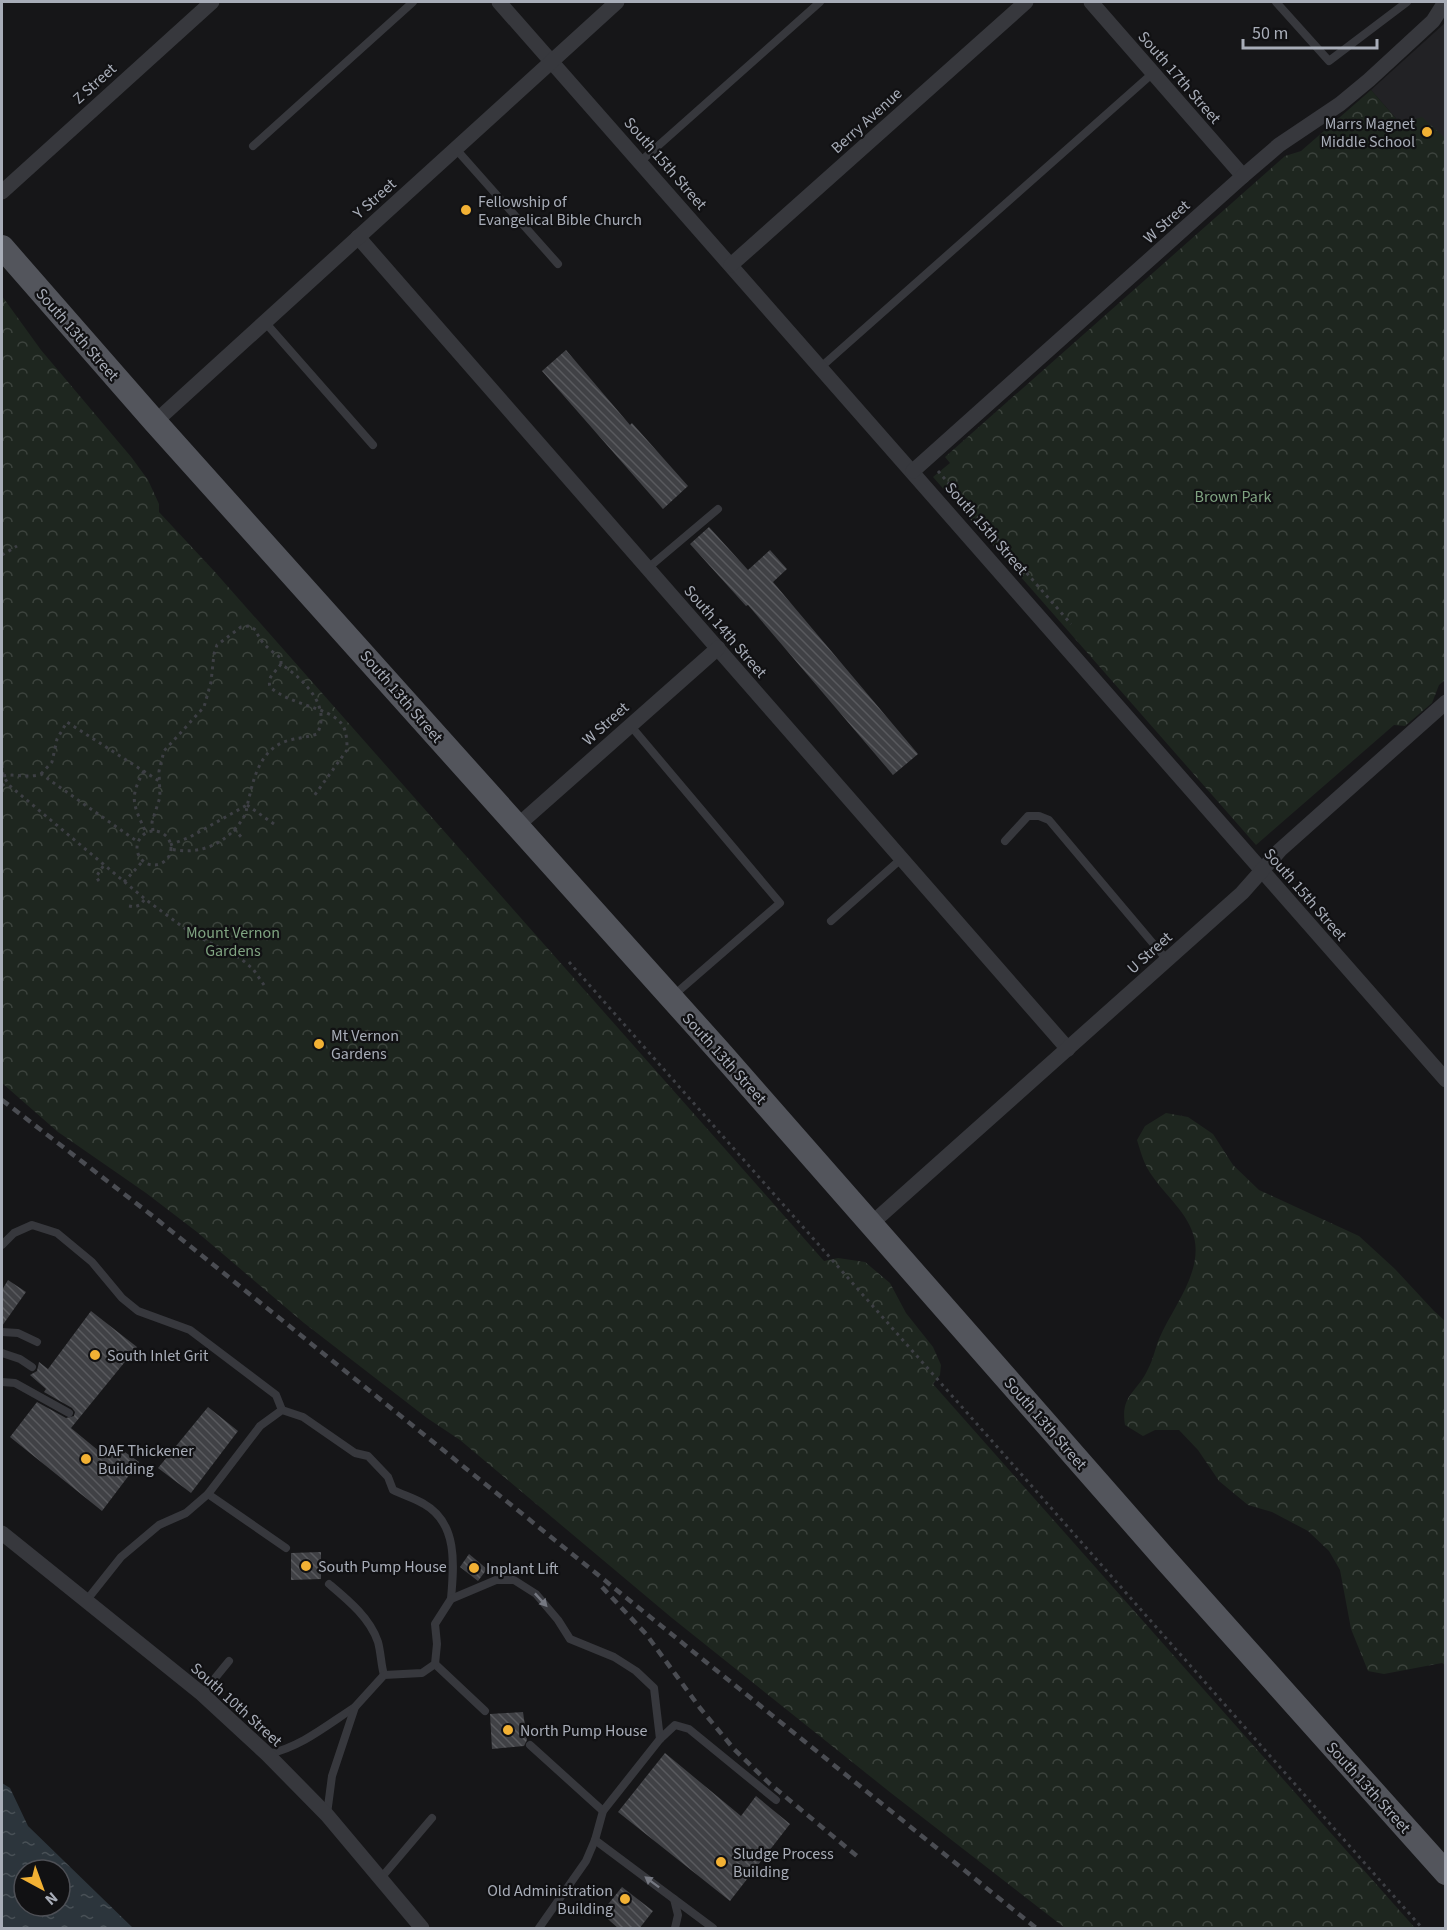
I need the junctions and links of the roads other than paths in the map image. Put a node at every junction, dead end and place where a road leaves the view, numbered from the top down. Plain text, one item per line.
1 (212, 2) edge
2 (413, 2) edge
3 (499, 2) edge
4 (617, 2) edge
5 (820, 2) edge
6 (1026, 2) edge
7 (1091, 2) edge
8 (1276, 2) edge
9 (1407, 2) edge
10 (1444, 2) edge
11 (552, 61) junction
12 (1153, 73) junction
13 (253, 146) dead end
14 (456, 148) junction
15 (641, 161) junction
16 (1243, 176) junction
17 (2, 192) edge
18 (357, 237) junction
19 (2, 247) edge
20 (558, 264) dead end
21 (731, 265) junction
22 (264, 321) junction
23 (821, 367) junction
24 (155, 422) junction
25 (373, 445) dead end
26 (913, 471) junction
27 (718, 509) dead end
28 (648, 568) junction
29 (717, 648) junction
30 (1446, 702) edge
31 (630, 725) junction
32 (517, 826) junction
33 (1005, 841) dead end
34 (902, 859) junction
35 (1262, 871) junction
36 (831, 921) dead end
37 (1167, 960) junction
38 (671, 998) junction
39 (1068, 1049) junction
40 (1446, 1080) edge
41 (872, 1224) junction
42 (2, 1245) edge
43 (2, 1332) edge
44 (37, 1342) dead end
45 (2, 1353) edge
46 (32, 1367) dead end
47 (2, 1382) edge
48 (282, 1410) junction
49 (69, 1413) dead end
50 (208, 1494) junction
51 (2, 1533) edge
52 (286, 1548) dead end
53 (329, 1584) dead end
54 (452, 1599) junction
55 (85, 1601) junction
56 (229, 1661) dead end
57 (435, 1664) junction
58 (384, 1676) junction
59 (202, 1694) junction
60 (355, 1707) junction
61 (485, 1711) dead end
62 (660, 1739) junction
63 (530, 1745) dead end
64 (267, 1754) junction
65 (776, 1800) dead end
66 (603, 1811) junction
67 (327, 1815) junction
68 (432, 1818) dead end
69 (595, 1840) junction
70 (1446, 1873) edge
71 (381, 1878) junction
72 (674, 1899) junction
73 (422, 1929) edge
74 (539, 1929) edge
75 (675, 1929) edge
76 (713, 1929) edge

1 - 17 street, Z Street
2 - 13 lane
3 - 11 street, South 15th Street
4 - 11 street, Y Street
5 - 15 lane
6 - 21 street, Berry Avenue
7 - 12 street, South 17th Street
8 - 9 lane
10 - 16 street, W Street
11 - 14 street, Y Street
11 - 15 street, South 15th Street
12 - 16 street, South 17th Street
12 - 23 lane
14 - 18 street, Y Street
14 - 20 lane
15 - 21 street, South 15th Street
16 - 26 street, W Street
18 - 22 street, Y Street
18 - 28 street, South 14th Street
19 - 24 main road, South 13th Street
21 - 23 street, South 15th Street
22 - 24 street, Y Street
22 - 25 lane
23 - 26 street, South 15th Street
24 - 32 main road, South 13th Street
26 - 35 street, South 15th Street
27 - 28 lane
28 - 29 street, South 14th Street
29 - 31 street, W Street
29 - 34 street, South 14th Street
30 - 35 street, U Street
31 - 32 street, W Street
31 - 38 lane
32 - 38 main road, South 13th Street
33 - 37 lane
34 - 36 lane
34 - 39 street, South 14th Street
35 - 37 street, U Street
35 - 40 street, South 15th Street
37 - 39 street, U Street
38 - 41 main road, South 13th Street
39 - 41 street, U Street
41 - 70 main road, South 13th Street
42 - 48 lane
43 - 44 lane
45 - 46 lane
47 - 49 lane
48 - 50 lane
48 - 54 lane
50 - 52 lane
50 - 55 lane
51 - 55 street, South 10th Street
53 - 58 lane
54 - 57 lane
54 -> 62 lane
55 - 59 street, South 10th Street
56 - 59 lane
57 - 58 lane
57 - 61 lane
58 - 60 lane
59 - 64 street, South 10th Street
60 - 64 lane
60 - 67 lane
62 - 65 lane
62 - 66 lane
63 - 66 lane
64 - 67 street, South 10th Street
66 - 69 lane
67 - 71 street, South 10th Street
68 - 71 lane
72 -> 69 lane
69 - 74 lane
71 - 73 street, South 10th Street
72 - 75 lane
72 - 76 lane

